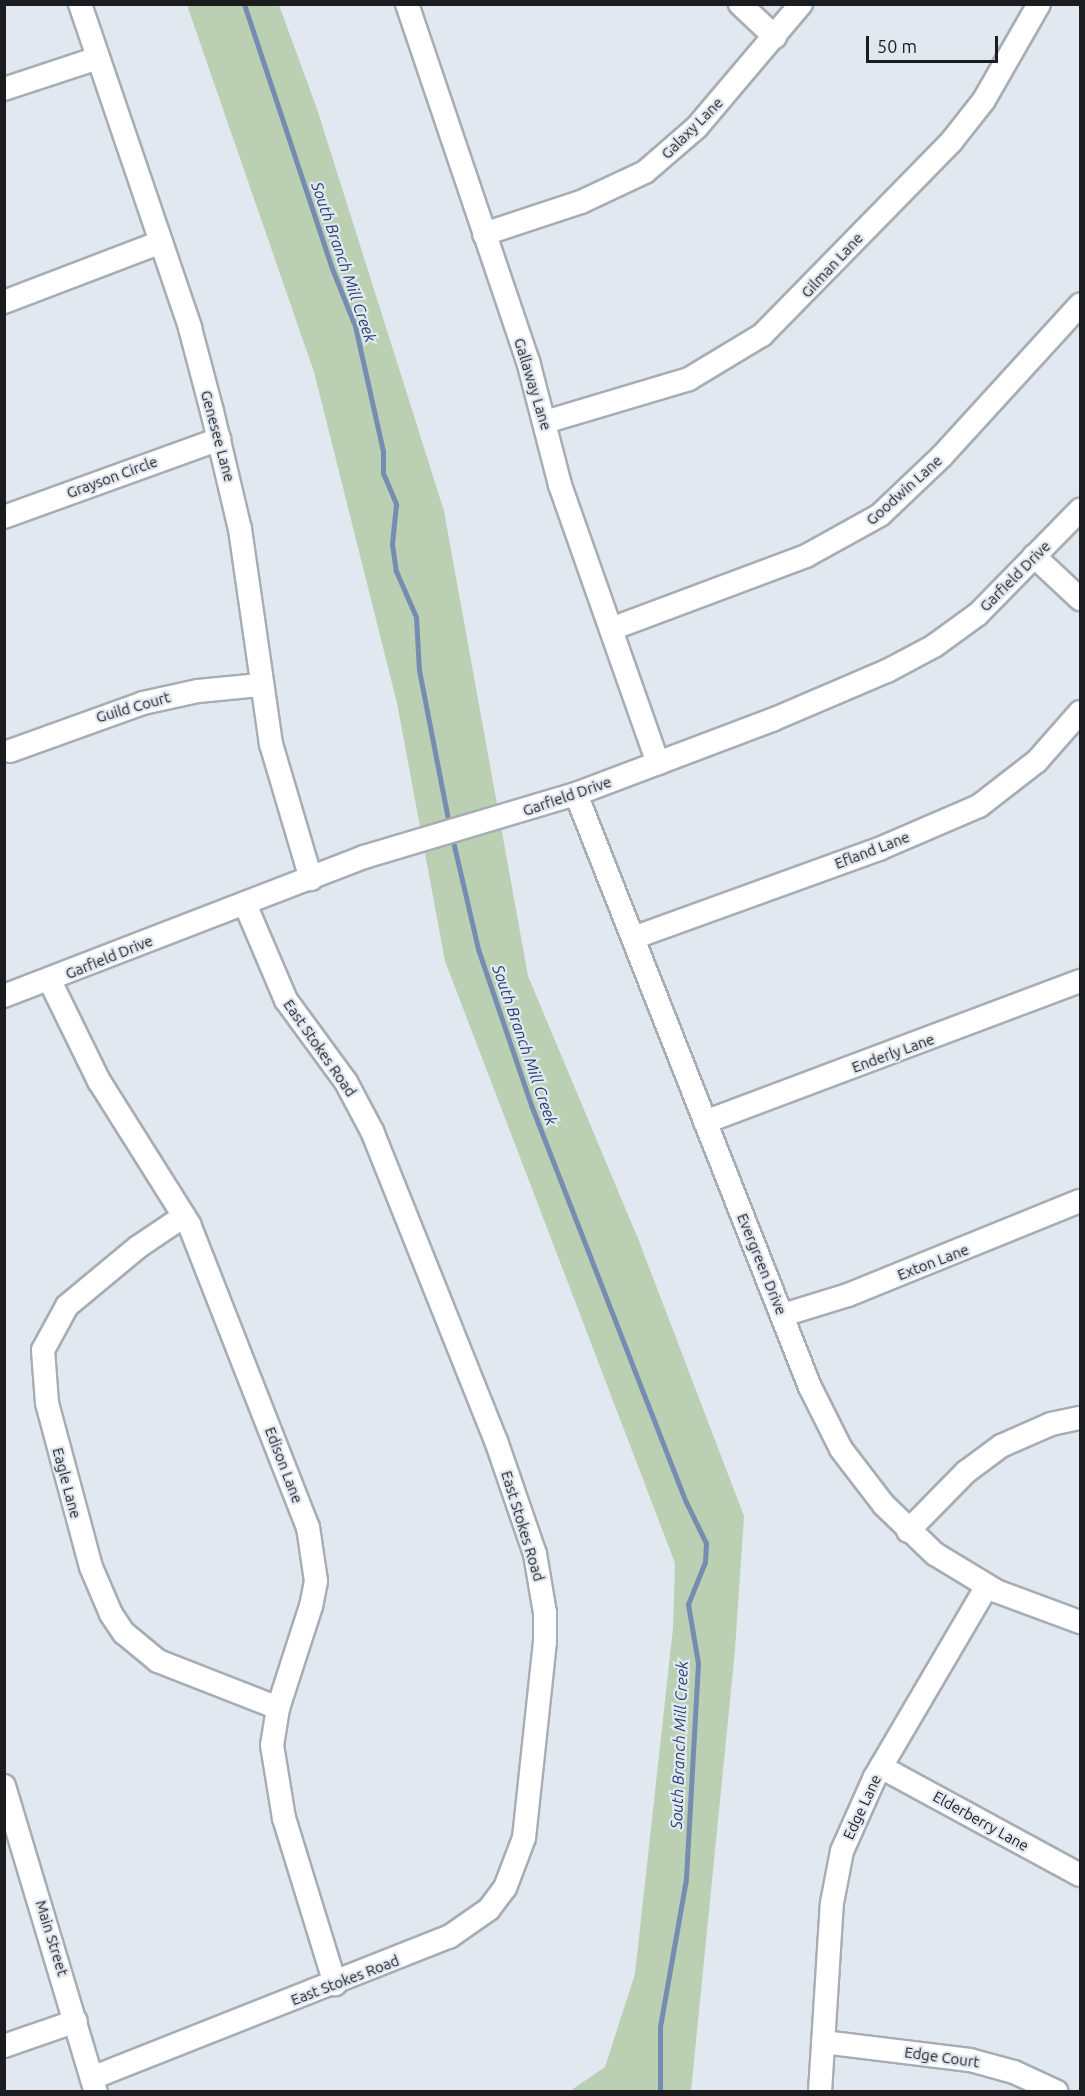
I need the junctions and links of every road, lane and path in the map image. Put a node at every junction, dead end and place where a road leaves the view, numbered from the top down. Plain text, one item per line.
1 (80, 4) edge
2 (407, 4) edge
3 (740, 4) edge
4 (801, 4) edge
5 (1039, 4) edge
6 (775, 36) junction
7 (98, 58) junction
8 (4, 89) edge
9 (484, 234) junction
10 (161, 243) junction
11 (4, 302) edge
12 (1080, 305) edge
13 (545, 422) junction
14 (219, 438) junction
15 (1080, 510) edge
16 (4, 517) edge
17 (1034, 556) junction
18 (1080, 599) edge
19 (611, 629) junction
20 (260, 685) junction
21 (1080, 711) edge
22 (10, 751) dead end
23 (658, 763) junction
24 (576, 794) junction
25 (311, 879) junction
26 (245, 903) junction
27 (633, 938) junction
28 (50, 981) junction
29 (1080, 981) edge
30 (4, 996) edge
31 (705, 1122) junction
32 (1080, 1201) edge
33 (184, 1216) junction
34 (783, 1315) junction
35 (1080, 1418) edge
36 (908, 1530) junction
37 (987, 1586) junction
38 (1080, 1622) edge
39 (278, 1708) junction
40 (881, 1767) junction
41 (4, 1786) edge
42 (1080, 1875) edge
43 (335, 1984) junction
44 (76, 2021) junction
45 (823, 2042) junction
46 (4, 2046) edge
47 (94, 2085) edge
48 (820, 2091) edge
49 (1057, 2091) edge

1 - 7 street, Genesee Lane
2 - 9 street, Gallaway Lane
3 - 6 street
4 - 6 street, Galaxy Lane
5 - 13 street, Gilman Lane
6 - 9 street, Galaxy Lane
7 - 8 street
7 - 10 street, Genesee Lane
9 - 13 street, Gallaway Lane
10 - 11 street
10 - 14 street, Genesee Lane
12 - 19 street, Goodwin Lane
13 - 19 street, Gallaway Lane
14 - 16 street, Grayson Circle
14 - 20 street, Genesee Lane
15 - 17 street, Garfield Drive
17 - 18 street
17 - 23 street, Garfield Drive
19 - 23 street, Gallaway Lane
20 - 22 street, Guild Court
20 - 25 street, Genesee Lane
21 - 27 street, Efland Lane
23 - 24 street, Garfield Drive
24 - 25 street, Garfield Drive
24 - 27 street, Evergreen Drive
25 - 26 street, Garfield Drive
26 - 28 street, Garfield Drive
26 - 43 street, East Stokes Road
27 - 31 street, Evergreen Drive
28 - 30 street, Garfield Drive
28 - 33 street, Edison Lane
29 - 31 street, Enderly Lane
31 - 34 street, Evergreen Drive
32 - 34 street, Exton Lane
33 - 39 street, Edison Lane
33 - 39 street, Eagle Lane
34 - 36 street, Evergreen Drive
35 - 36 street
36 - 37 street, Evergreen Drive
37 - 38 street, Evergreen Drive
37 - 40 street, Edge Lane
39 - 43 street, Edison Lane
40 - 42 street, Elderberry Lane
40 - 45 street, Edge Lane
41 - 44 street, Main Street
43 - 47 street, East Stokes Road
44 - 46 street
44 - 47 street, Main Street
45 - 48 street, Edge Lane
45 - 49 street, Edge Court

